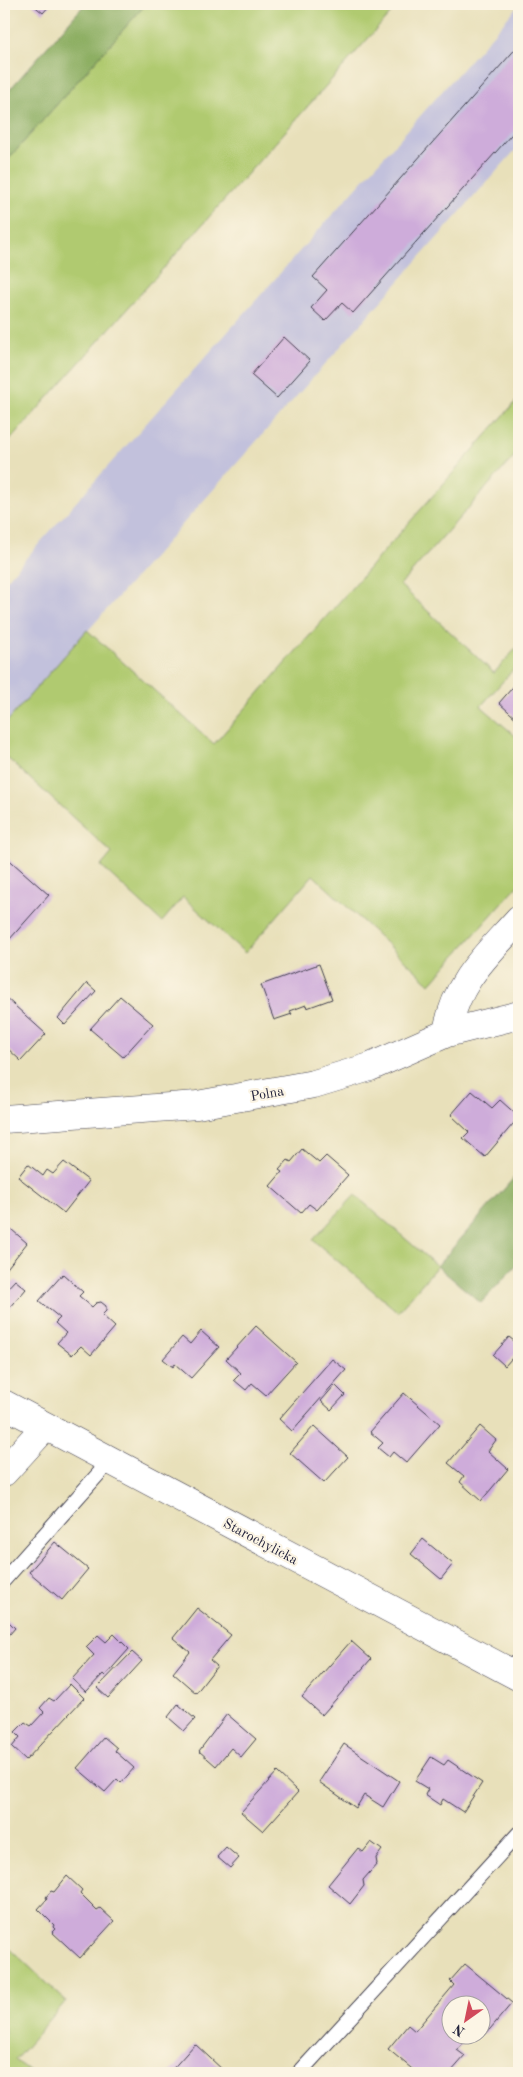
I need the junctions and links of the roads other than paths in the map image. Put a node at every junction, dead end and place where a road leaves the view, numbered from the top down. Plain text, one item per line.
1 (519, 919) edge
2 (519, 1015) edge
3 (447, 1033) junction
4 (4, 1119) edge
5 (4, 1404) edge
6 (45, 1427) junction
7 (110, 1460) junction
8 (4, 1472) edge
9 (4, 1580) edge
10 (519, 1677) edge
11 (519, 1833) edge
12 (299, 2073) edge

1 - 3 street
2 - 3 street, Polna
3 - 4 street, Polna
5 - 6 street, Starochylicka
6 - 7 street, Starochylicka
6 - 8 street
7 - 9 lane
7 - 10 street, Starochylicka
11 - 12 lane

